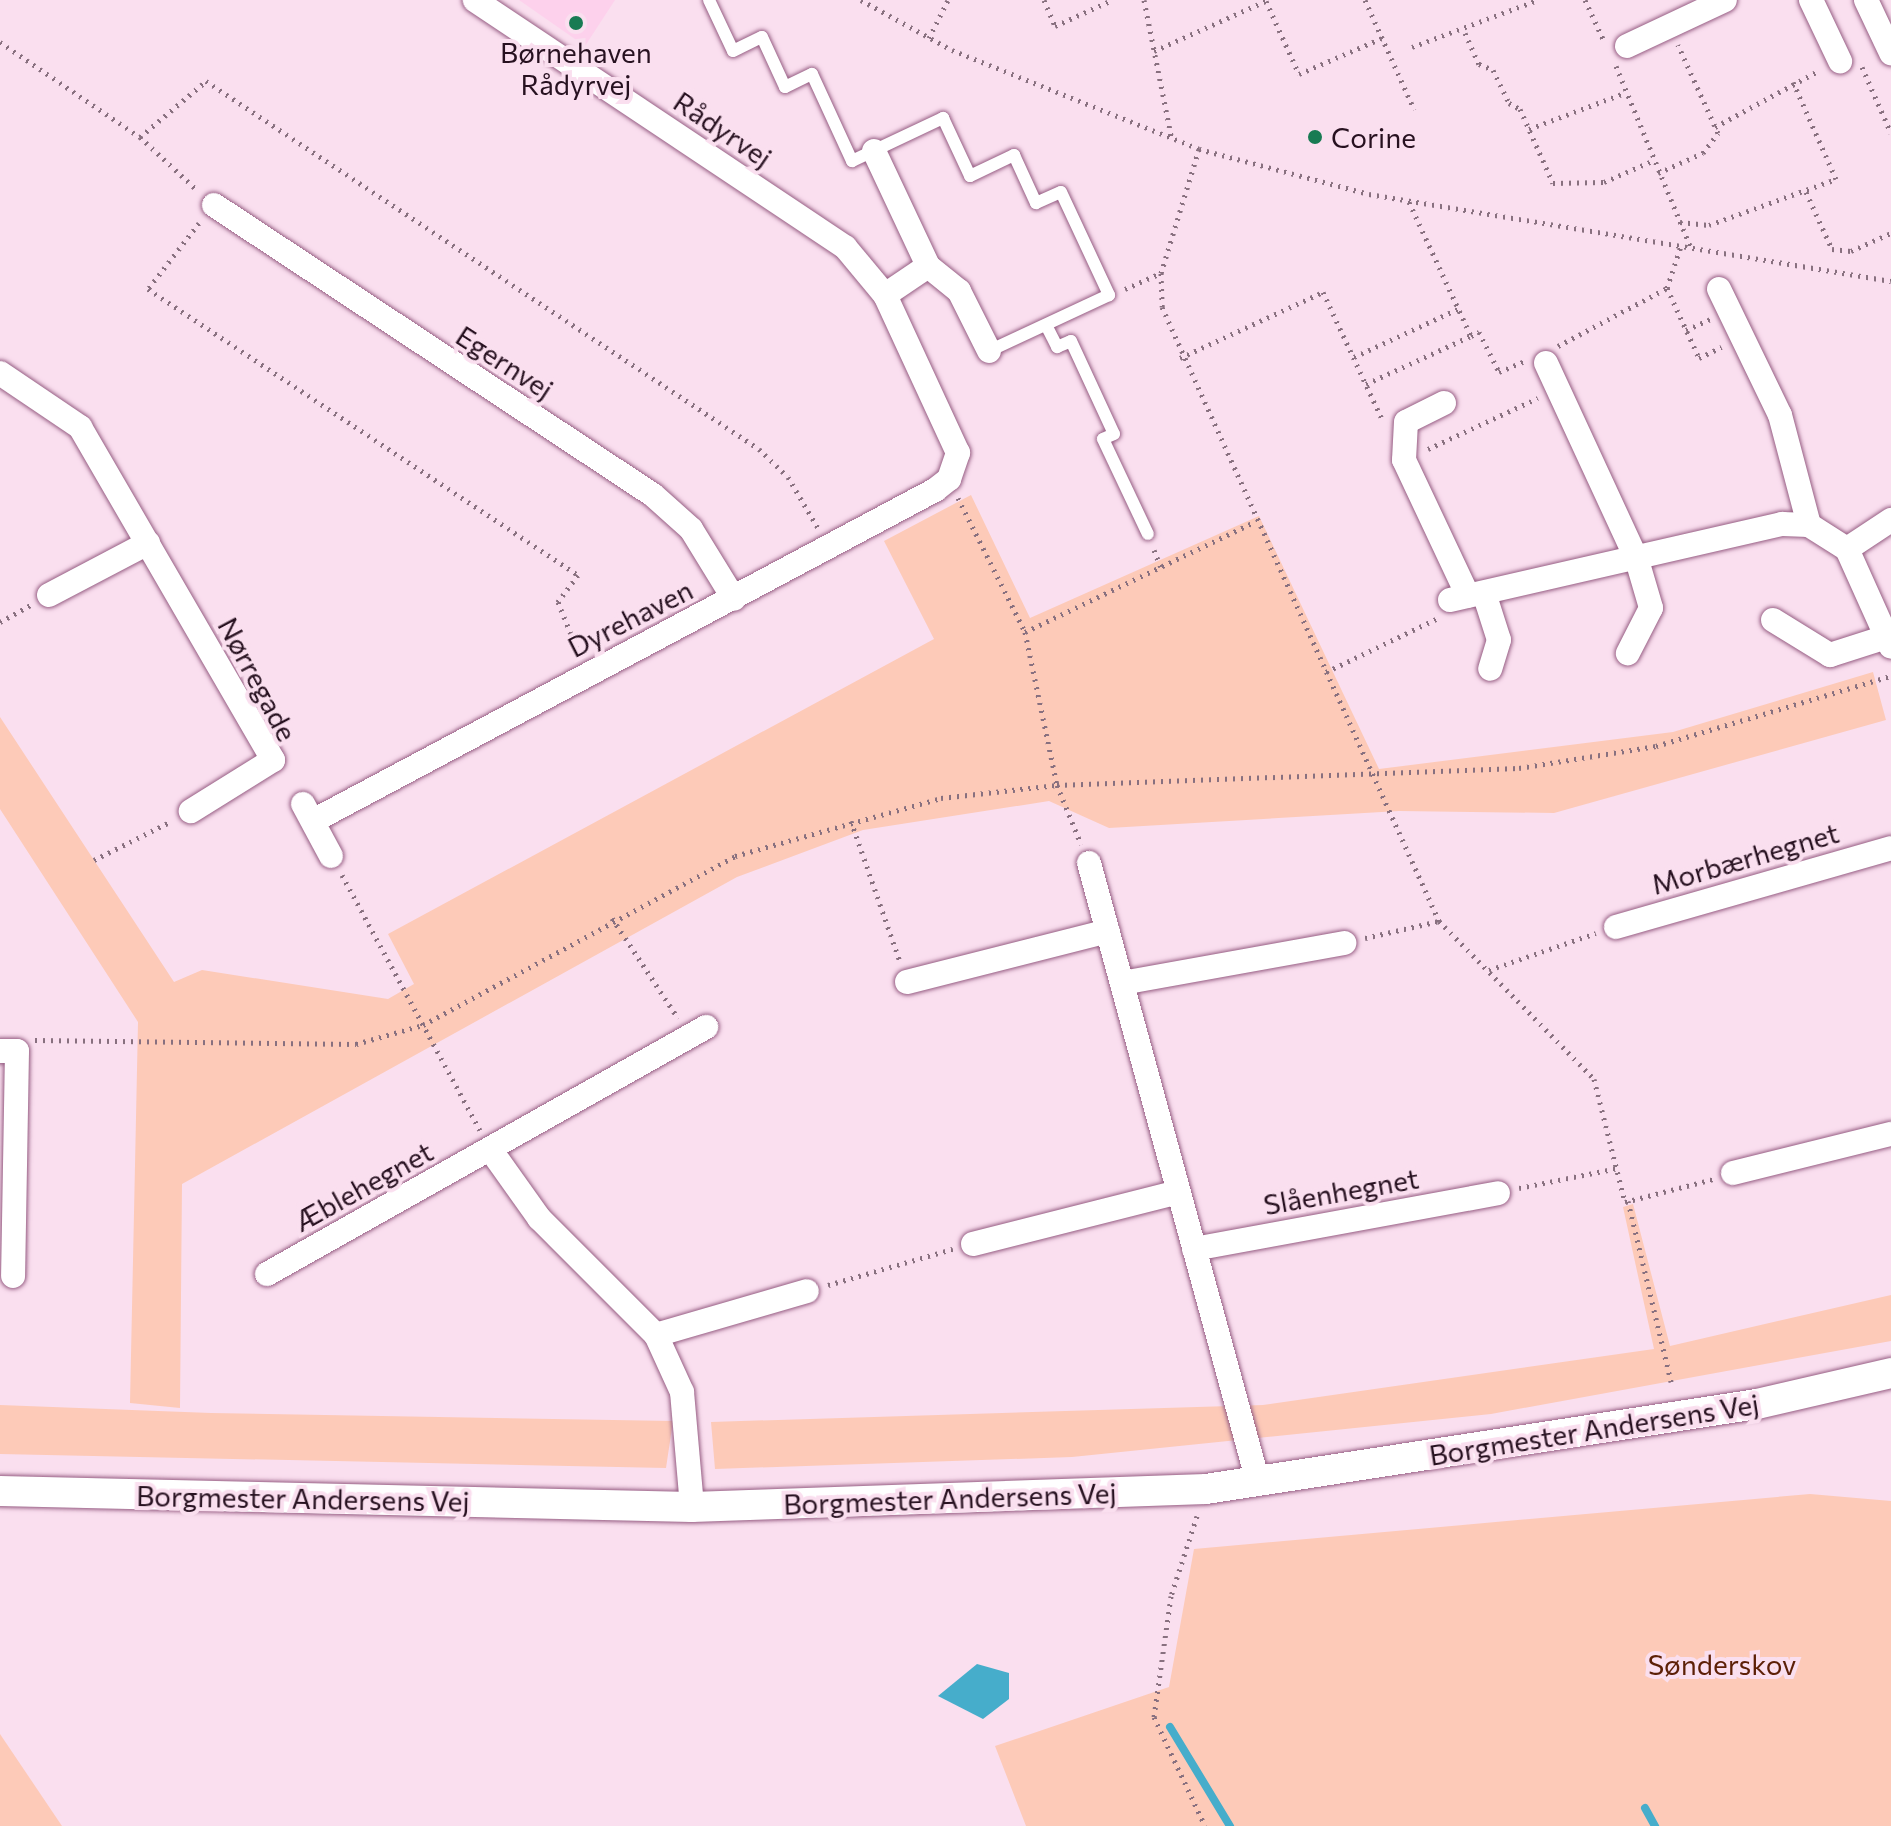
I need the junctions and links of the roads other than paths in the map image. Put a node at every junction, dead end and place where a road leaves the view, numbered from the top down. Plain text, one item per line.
1 (475, 0) edge
2 (709, 0) edge
3 (1725, 0) edge
4 (1811, 0) edge
5 (1866, 0) edge
6 (1627, 46) dead end
7 (1891, 53) edge
8 (1840, 61) road end
9 (874, 151) junction
10 (214, 205) road end
11 (928, 266) junction
12 (1719, 289) dead end
13 (885, 295) junction
14 (1046, 325) junction
15 (989, 351) joint
16 (1546, 358) road end
17 (0, 373) edge
18 (1444, 403) dead end
19 (949, 479) joint
20 (1891, 520) edge
21 (1809, 525) junction
22 (1148, 534) dead end
23 (148, 543) junction
24 (1847, 549) junction
25 (1637, 560) junction
26 (49, 595) road end
27 (1467, 597) junction
28 (734, 599) junction
29 (1773, 620) dead end
30 (1889, 643) edge
31 (1628, 653) dead end
32 (1490, 669) dead end
33 (191, 811) road end
34 (1891, 848) edge
35 (331, 856) road end
36 (1089, 863) road end
37 (1616, 927) road end
38 (1108, 931) junction
39 (1344, 943) road end
40 (907, 982) road end
41 (1122, 983) junction
42 (698, 1032) road end
43 (9, 1051) edge
44 (1891, 1134) edge
45 (490, 1149) junction
46 (1733, 1173) road end
47 (1179, 1192) junction
48 (1498, 1193) road end
49 (973, 1244) road end
50 (1194, 1249) junction
51 (267, 1274) dead end
52 (13, 1276) dead end
53 (807, 1291) road end
54 (656, 1335) junction
55 (1891, 1373) edge
56 (1258, 1482) junction
57 (0, 1491) edge
58 (692, 1507) junction

1 - 13 street, Rådyrvej
2 - 9 lane
3 - 6 street
4 - 8 street
5 - 7 street
9 - 11 street
9 - 14 lane
10 - 28 street, Egernvej
11 - 13 street
11 - 15 street
12 - 21 street
13 - 19 street, Rådyrvej
14 - 15 lane
14 - 22 lane
16 - 25 street
17 - 23 street, Nørregade
18 - 27 street
19 - 28 street, Dyrehaven
20 - 24 street
21 - 24 street
21 - 25 street
23 - 26 street
23 - 33 street, Nørregade
24 - 30 street
25 - 27 street
25 - 31 street
27 - 32 street
28 - 35 street, Dyrehaven
29 - 30 street
34 - 37 street, Morbærhegnet
36 - 38 street
38 - 40 street
38 - 41 street
39 - 41 street
41 - 47 street
42 - 45 street, Æblehegnet
43 - 52 street
44 - 46 street
45 - 51 street, Æblehegnet
45 - 54 street
47 - 49 street
47 - 50 street
48 - 50 street, Slåenhegnet
50 - 56 street
53 - 54 street
54 - 58 street
55 - 56 street, Borgmester Andersens Vej
56 - 58 street, Borgmester Andersens Vej
57 - 58 street, Borgmester Andersens Vej

